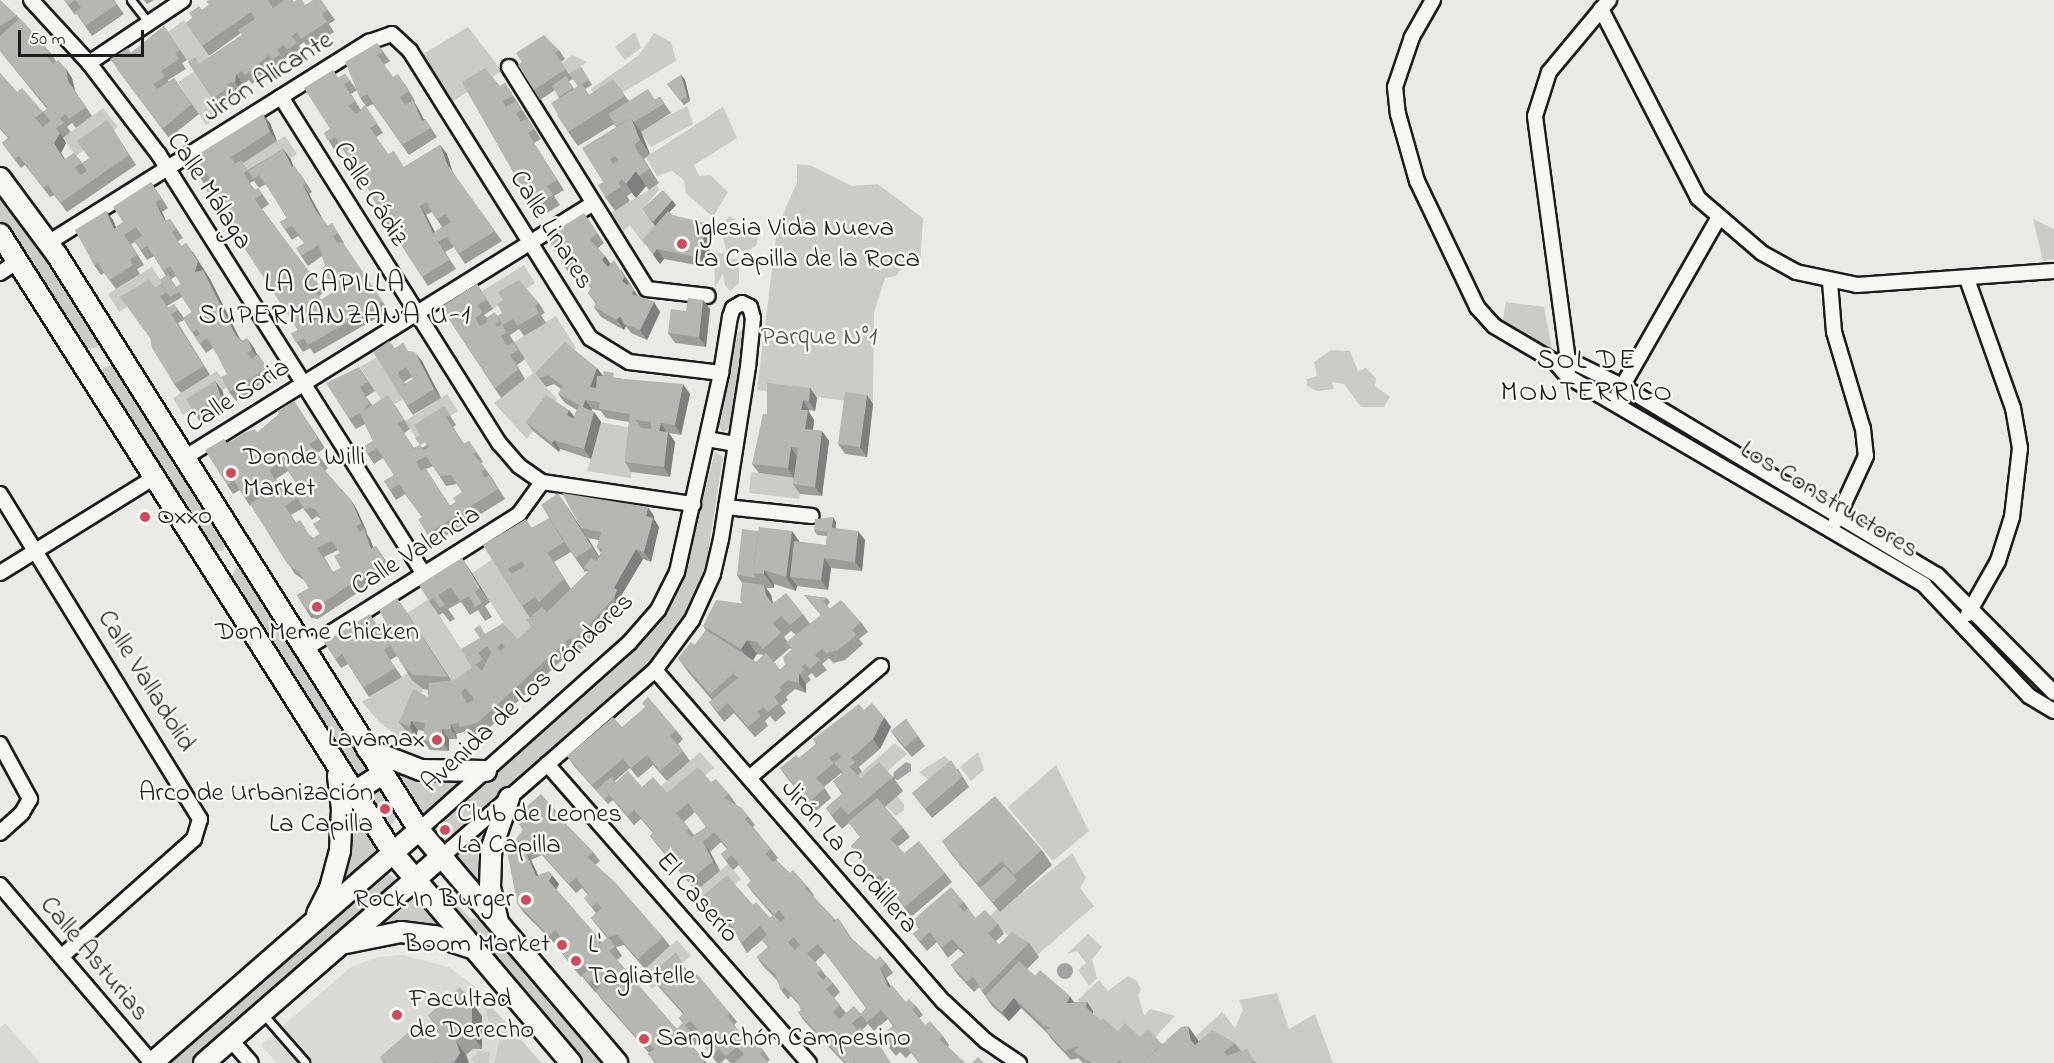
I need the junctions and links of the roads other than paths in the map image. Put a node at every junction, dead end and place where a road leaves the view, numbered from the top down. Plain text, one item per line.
1 (32, 0) edge
2 (131, 0) edge
3 (183, 0) edge
4 (1432, 0) edge
5 (1605, 5) edge
6 (149, 23) junction
7 (392, 34) joint
8 (89, 63) junction
9 (509, 67) dead end
10 (281, 97) junction
11 (168, 168) junction
12 (0, 178) edge
13 (593, 203) junction
14 (1718, 219) junction
15 (0, 234) edge
16 (48, 243) junction
17 (530, 243) junction
18 (19, 260) junction
19 (2054, 271) edge
20 (0, 273) edge
21 (1967, 279) junction
22 (1830, 282) junction
23 (708, 296) dead end
24 (417, 313) junction
25 (115, 348) junction
26 (1571, 361) junction
27 (1555, 362) junction
28 (87, 367) junction
29 (721, 374) junction
30 (1567, 376) junction
31 (303, 384) junction
32 (1622, 386) junction
33 (1614, 401) junction
34 (707, 439) junction
35 (736, 444) junction
36 (184, 458) junction
37 (155, 477) junction
38 (542, 482) junction
39 (0, 494) edge
40 (693, 504) junction
41 (726, 507) junction
42 (1839, 513) junction
43 (812, 516) dead end
44 (1832, 528) junction
45 (36, 551) junction
46 (243, 552) junction
47 (214, 570) junction
48 (0, 573) edge
49 (424, 574) junction
50 (1972, 608) junction
51 (1962, 622) junction
52 (305, 649) junction
53 (881, 666) dead end
54 (655, 670) junction
55 (2054, 693) edge
56 (2054, 711) edge
57 (0, 744) edge
58 (366, 748) junction
59 (547, 764) junction
60 (336, 766) junction
61 (486, 771) junction
62 (382, 774) junction
63 (748, 778) junction
64 (353, 793) junction
65 (509, 798) junction
66 (419, 831) junction
67 (0, 833) edge
68 (393, 853) junction
69 (440, 858) junction
70 (413, 881) junction
71 (0, 885) edge
72 (312, 924) junction
73 (498, 925) junction
74 (338, 946) junction
75 (470, 947) junction
76 (62, 956) junction
77 (261, 1012) junction
78 (231, 1040) junction
79 (305, 1062) edge
80 (152, 1063) edge
81 (204, 1063) edge
82 (251, 1063) edge
83 (571, 1063) edge
84 (617, 1063) edge
85 (809, 1063) edge
86 (1019, 1063) edge

1 - 8 street, Calle Málaga
2 - 6 lane
3 - 6 street
4 - 27 street, Los Constructores
5 - 14 street
5 - 26 street
6 - 8 street
7 - 10 street, Jirón Alicante
7 - 17 street, Calle Linares
8 - 11 street, Calle Málaga
9 - 13 street
10 - 11 street, Jirón Alicante
10 - 24 street, Calle Cádiz
11 - 16 street, Jirón Alicante
11 - 31 street, Calle Málaga
12 - 16 main road
13 - 17 street, Calle Soria
13 - 23 street
14 - 22 street
14 - 32 street
15 - 18 main road
16 - 25 main road
17 - 24 street, Calle Soria
17 - 29 street, Calle Linares
18 - 20 street
18 - 28 main road
19 - 21 street
21 - 22 street
21 - 50 street
22 - 42 street
24 - 31 street, Calle Soria
24 - 38 street, Calle Cádiz
25 - 28 main road
25 - 36 main road
26 - 27 street, Los Constructores
26 - 30 street
26 - 32 street, Los Constructores
27 - 30 street, Los Constructores
28 - 37 main road
29 - 34 street, Avenida de Los Cóndores
29 - 35 street, Avenida de Los Cóndores
30 - 33 street, Los Constructores
31 - 36 street, Calle Soria
31 - 49 street, Calle Málaga
32 - 33 street
32 - 42 street, Los Constructores
33 - 44 street, Los Constructores
34 - 35 street
34 - 40 street, Avenida de Los Cóndores
35 - 41 street, Avenida de Los Cóndores
36 - 46 main road
37 - 45 street
37 - 47 main road
38 - 40 street, Calle Cádiz
38 - 49 street, Calle Valencia
39 - 45 street, Calle Valladolid
40 - 61 street, Avenida de Los Cóndores
41 - 43 street
41 - 54 street, Avenida de Los Cóndores
42 - 44 street
42 - 50 street, Los Constructores
44 - 51 street, Los Constructores
45 - 48 street
45 - 76 street, Calle Valladolid
46 - 47 main road
46 - 52 main road
47 - 60 main road
49 - 52 street, Calle Valencia
50 - 51 street
50 - 55 street, Los Constructores
51 - 56 street, Los Constructores
52 - 58 main road
53 - 63 street
54 - 59 street, Avenida de Los Cóndores
54 - 63 street, Jirón La Cordillera
57 - 67 street
58 - 61 main road
58 - 62 main road
59 - 65 street, Avenida de Los Cóndores
59 - 85 street, El Caserío
60 - 64 main road
60 - 72 main road
61 - 66 street, Avenida de Los Cóndores
62 - 64 main road
62 - 66 main road
63 - 86 street, Jirón La Cordillera
64 - 68 main road
65 - 69 street, Avenida de Los Cóndores
65 - 73 main road
66 - 68 main road, Avenida de Los Cóndores
66 - 69 main road
68 - 70 main road
68 - 72 main road, Avenida de Los Cóndores
69 - 70 main road, Avenida de Los Cóndores
69 - 73 main road
70 - 74 main road, Avenida de Los Cóndores
70 - 75 main road
71 - 76 street, Calle Asturias
72 - 80 main road, Avenida de Los Cóndores
73 - 84 main road
74 - 75 main road
74 - 77 main road, Avenida de Los Cóndores
75 - 83 main road
76 - 80 street, Calle Asturias
77 - 78 main road, Avenida de Los Cóndores
77 - 79 lane
78 - 81 main road, Avenida de Los Cóndores
78 - 82 street

